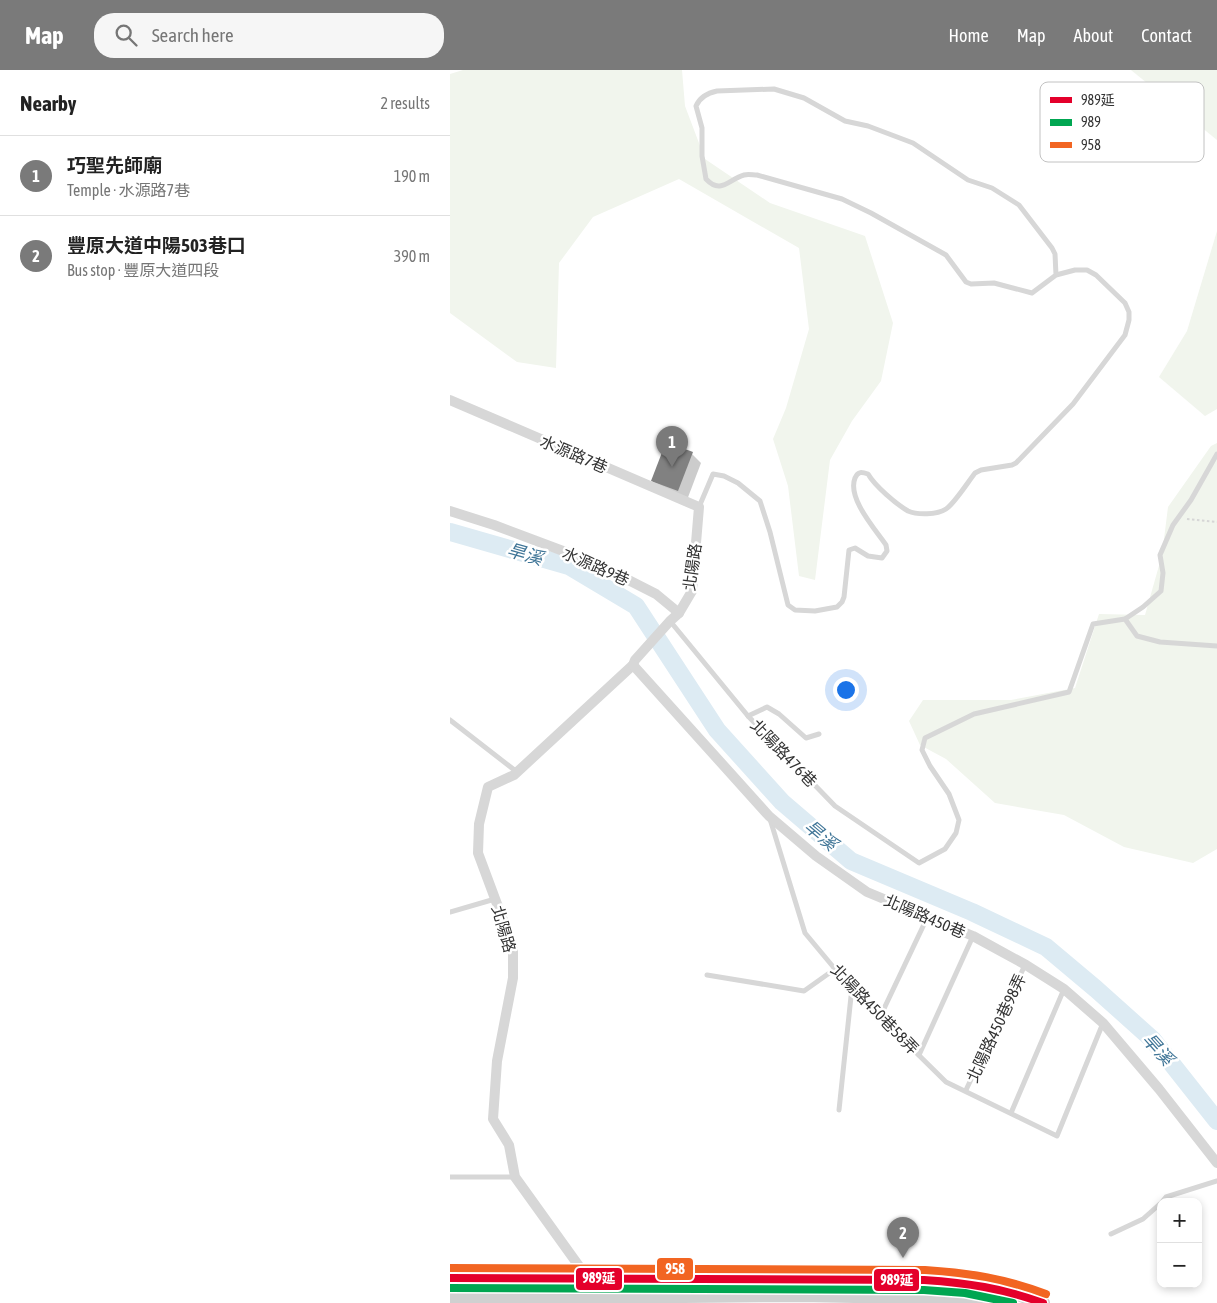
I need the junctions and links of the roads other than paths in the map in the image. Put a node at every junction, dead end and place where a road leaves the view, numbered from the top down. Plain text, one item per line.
1 (1056, 275) junction
2 (450, 400) edge
3 (1217, 454) edge
4 (699, 508) junction
5 (450, 511) edge
6 (679, 613) junction
7 (1125, 619) junction
8 (670, 620) junction
9 (1217, 646) edge
10 (634, 663) junction
11 (748, 716) junction
12 (450, 720) edge
13 (819, 734) dead end
14 (517, 772) junction
15 (769, 816) junction
16 (495, 899) junction
17 (450, 912) edge
18 (927, 918) junction
19 (973, 936) junction
20 (1026, 965) junction
21 (835, 969) junction
22 (707, 975) dead end
23 (852, 987) junction
24 (1064, 989) junction
25 (880, 1016) junction
26 (1103, 1023) junction
27 (919, 1055) junction
28 (966, 1090) junction
29 (839, 1110) dead end
30 (1011, 1113) junction
31 (1217, 1163) edge
32 (450, 1176) edge
33 (516, 1177) junction
34 (1217, 1181) edge
35 (1165, 1198) edge
36 (1157, 1206) edge
37 (1111, 1234) dead end
38 (450, 1278) edge
39 (647, 1278) junction
40 (589, 1280) junction
41 (603, 1296) junction
42 (450, 1298) edge
43 (646, 1299) edge
44 (980, 1303) edge
45 (1043, 1303) edge

1 - 1 lane
1 - 4 lane
2 - 4 street, 水源路7巷
3 - 7 lane
4 - 6 street, 北陽路
5 - 6 street, 水源路9巷
6 - 8 street, 北陽路
7 - 9 lane
7 - 11 lane, 北陽路476巷
8 - 10 street, 北陽路
8 - 11 lane, 北陽路476巷
10 - 14 street, 北陽路
10 - 15 street, 北陽路450巷
11 - 13 lane
12 - 14 lane
14 - 16 street, 北陽路
15 - 18 street, 北陽路450巷
15 - 21 lane, 北陽路450巷58弄
16 - 17 lane
16 - 33 street, 北陽路
18 - 19 street, 北陽路450巷
18 - 25 lane
19 - 20 street, 北陽路450巷
19 - 27 lane
20 - 24 street, 北陽路450巷
20 - 28 lane, 北陽路450巷98弄
21 - 22 lane
21 - 23 lane, 北陽路450巷58弄
23 - 25 lane, 北陽路450巷58弄
23 - 29 lane
24 - 26 street, 北陽路450巷
24 - 30 lane
25 - 27 lane, 北陽路450巷58弄
26 - 30 lane, 北陽路450巷58弄
26 - 31 street, 北陽路450巷
27 - 28 lane, 北陽路450巷58弄
28 - 30 lane, 北陽路450巷58弄
32 - 33 lane
33 - 40 street, 北陽路
34 - 35 lane
36 - 37 lane
38 - 40 street
39 - 40 street
39 - 43 street
39 - 45 street
40 - 41 street, 北陽路
41 - 42 street
41 - 43 street
43 - 44 street

